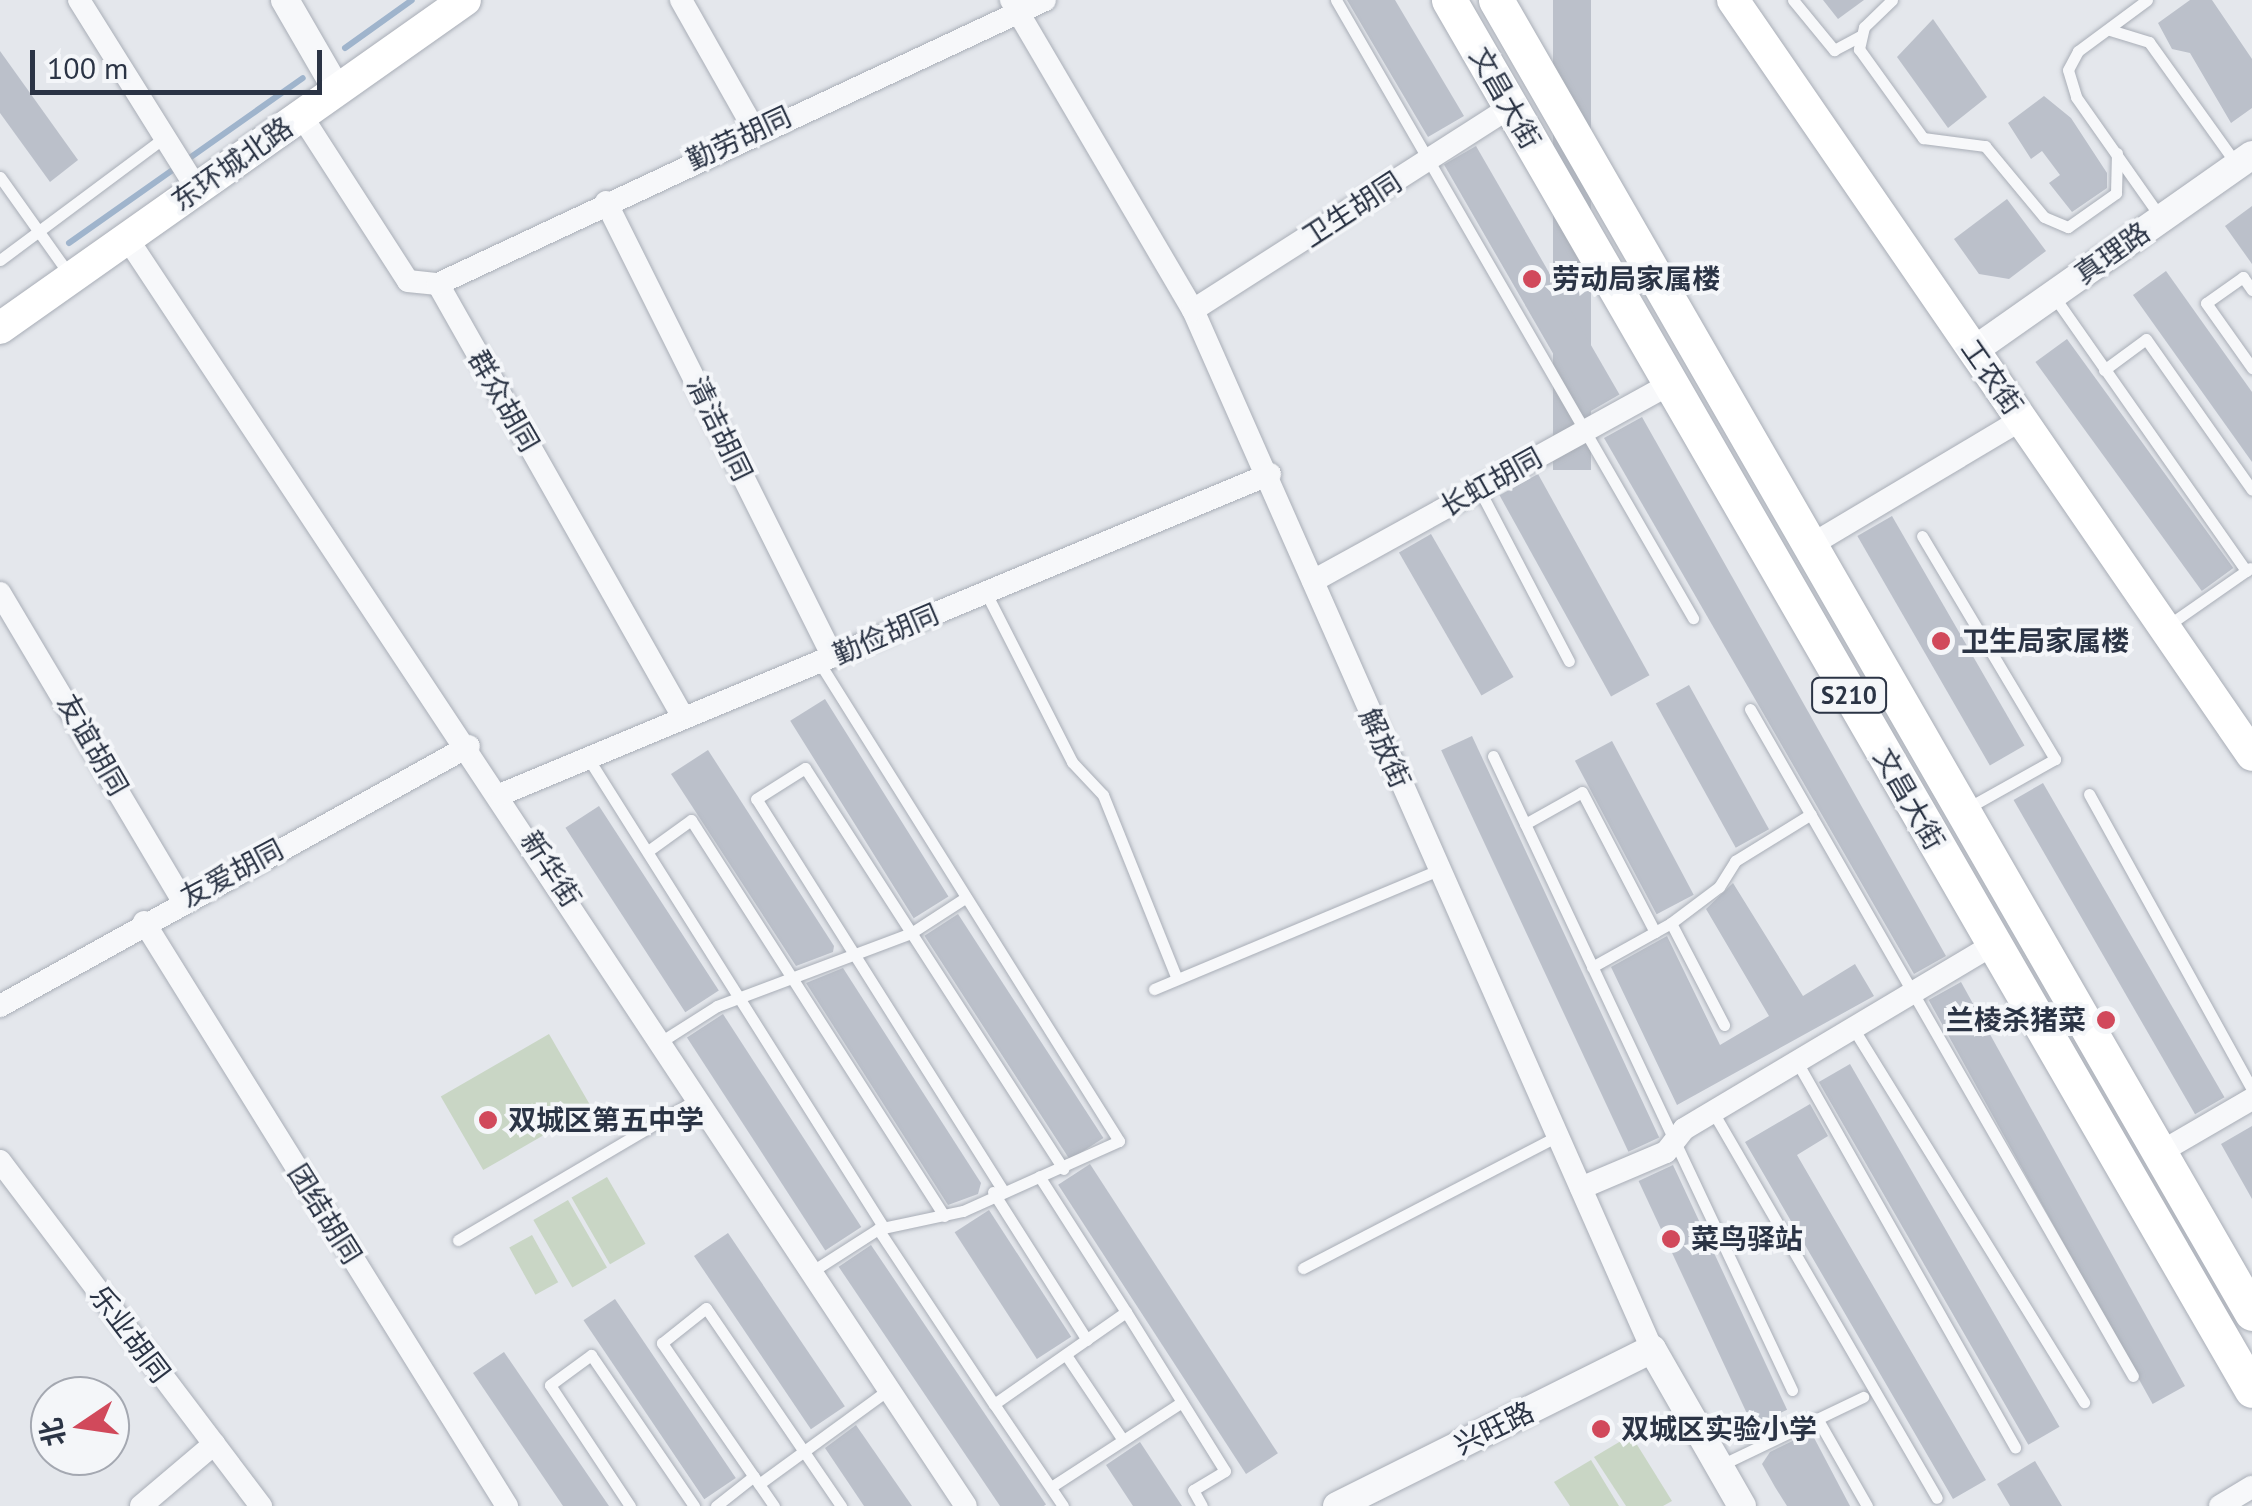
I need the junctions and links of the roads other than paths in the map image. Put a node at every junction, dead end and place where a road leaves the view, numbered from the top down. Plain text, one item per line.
1 (79, 0) edge
2 (285, 0) edge
3 (464, 0) edge
4 (681, 0) edge
5 (1045, 0) edge
6 (1336, 0) edge
7 (1449, 0) edge
8 (1733, 0) edge
9 (1793, 0) edge
10 (1892, 0) edge
11 (2147, 0) edge
12 (1500, 1) edge
13 (1014, 7) edge
14 (2103, 32) junction
15 (1860, 36) junction
16 (337, 90) junction
17 (1510, 107) junction
18 (301, 115) junction
19 (754, 130) junction
20 (2116, 153) junction
21 (1430, 159) junction
22 (2244, 160) edge
23 (180, 164) junction
24 (0, 177) edge
25 (606, 202) junction
26 (2161, 218) junction
27 (39, 232) junction
28 (127, 238) junction
29 (0, 260) edge
30 (71, 278) junction
31 (438, 284) junction
32 (2252, 290) edge
33 (2052, 295) junction
34 (1193, 310) junction
35 (0, 328) edge
36 (1973, 351) junction
37 (2252, 368) edge
38 (2104, 370) junction
39 (1670, 384) junction
40 (2022, 419) junction
41 (1587, 430) junction
42 (1270, 474) junction
43 (1479, 489) junction
44 (2252, 490) edge
45 (1922, 536) dead end
46 (1811, 546) junction
47 (2249, 569) edge
48 (1312, 581) junction
49 (0, 592) edge
50 (986, 593) junction
51 (1693, 618) dead end
52 (2164, 628) junction
53 (826, 660) junction
54 (1569, 660) dead end
55 (1750, 709) dead end
56 (682, 715) junction
57 (2246, 734) edge
58 (469, 746) junction
59 (1493, 756) dead end
60 (587, 757) junction
61 (502, 794) junction
62 (2089, 794) dead end
63 (1963, 811) junction
64 (1811, 814) junction
65 (1525, 824) junction
66 (648, 851) junction
67 (1439, 870) junction
68 (965, 898) junction
69 (182, 899) junction
70 (144, 922) junction
71 (1671, 923) junction
72 (1655, 932) junction
73 (911, 933) junction
74 (1993, 944) junction
75 (852, 955) junction
76 (1592, 967) junction
77 (1177, 979) junction
78 (793, 982) junction
79 (1154, 988) dead end
80 (1913, 992) junction
81 (740, 1001) junction
82 (0, 1006) edge
83 (1724, 1025) dead end
84 (1854, 1028) junction
85 (662, 1041) junction
86 (1797, 1062) junction
87 (2252, 1089) edge
88 (699, 1098) junction
89 (2252, 1100) edge
90 (1713, 1112) junction
91 (1558, 1136) junction
92 (1674, 1142) junction
93 (2160, 1152) junction
94 (0, 1161) edge
95 (1063, 1170) junction
96 (1039, 1176) junction
97 (1581, 1188) junction
98 (997, 1191) junction
99 (944, 1216) junction
100 (881, 1228) junction
101 (458, 1240) dead end
102 (1302, 1268) dead end
103 (811, 1272) junction
104 (1126, 1312) junction
105 (2252, 1314) edge
106 (1088, 1340) junction
107 (1652, 1349) junction
108 (1066, 1355) junction
109 (2133, 1376) dead end
110 (888, 1390) junction
111 (1792, 1390) dead end
112 (2252, 1390) edge
113 (1862, 1397) dead end
114 (1182, 1402) junction
115 (2084, 1402) dead end
116 (994, 1404) junction
117 (1818, 1420) junction
118 (1124, 1440) junction
119 (214, 1444) junction
120 (2016, 1448) dead end
121 (804, 1451) junction
122 (1719, 1466) junction
123 (757, 1480) junction
124 (1050, 1487) junction
125 (2252, 1487) edge
126 (1938, 1498) dead end
127 (141, 1506) edge
128 (261, 1506) edge
129 (507, 1506) edge
130 (630, 1506) edge
131 (694, 1506) edge
132 (716, 1506) edge
133 (774, 1506) edge
134 (841, 1506) edge
135 (966, 1506) edge
136 (1063, 1506) edge
137 (1202, 1506) edge
138 (1337, 1506) edge
139 (1742, 1506) edge
140 (1866, 1506) edge
141 (2220, 1506) edge

1 - 23 street
2 - 16 street
3 - 16 main road, 东环城北路
4 - 19 street
5 - 13 street, 勤劳胡同
6 - 21 lane
7 - 17 main road, 文昌大街 / S210
8 - 36 main road, 工农街
9 - 15 lane
10 - 15 lane
11 - 14 lane
12 - 46 main road, 文昌大街
13 - 19 street, 勤劳胡同
13 - 34 street, 解放街
14 - 20 lane
14 - 22 lane
15 - 20 lane
16 - 18 main road, 东环城北路
17 - 21 street, 卫生胡同
17 - 39 main road, 文昌大街 / S210
18 - 23 main road, 东环城北路
18 - 31 street
19 - 25 street, 勤劳胡同
20 - 26 lane
21 - 34 street, 卫生胡同
21 - 41 lane
22 - 26 street, 真理路
23 - 27 lane
23 - 28 main road, 东环城北路
24 - 27 lane
25 - 31 street, 勤劳胡同
25 - 53 street, 清洁胡同
26 - 33 street, 真理路
27 - 29 lane
27 - 30 lane
28 - 30 main road, 东环城北路
28 - 58 street, 新华街
30 - 35 main road, 东环城北路
31 - 56 street, 群众胡同
32 - 37 lane
33 - 36 street, 真理路
33 - 38 lane
34 - 42 street, 解放街
36 - 40 main road, 工农街
38 - 44 lane
38 - 47 lane
39 - 41 street, 长虹胡同
39 - 74 main road, 文昌大街 / S210
40 - 46 street
40 - 52 main road, 工农街
41 - 43 street, 长虹胡同
41 - 51 lane
42 - 48 street, 解放街
42 - 50 street, 勤俭胡同
43 - 48 street, 长虹胡同
43 - 54 lane
45 - 63 lane
46 - 63 main road, 文昌大街
47 - 52 lane
48 - 67 street, 解放街
49 - 69 street, 友谊胡同
50 - 53 street, 勤俭胡同
50 - 77 lane
52 - 57 main road, 工农街
53 - 56 street, 勤俭胡同
53 - 68 lane
55 - 64 lane
56 - 60 street, 勤俭胡同
58 - 61 street, 新华街
58 - 69 street, 友爱胡同
59 - 65 lane
60 - 61 street, 勤俭胡同
60 - 66 lane
61 - 85 street, 新华街
62 - 87 lane
63 - 93 main road, 文昌大街
64 - 71 lane
64 - 80 lane
65 - 72 lane
65 - 76 lane
66 - 78 lane
66 - 81 lane
67 - 77 lane
67 - 91 street, 解放街
68 - 73 lane
68 - 95 lane
69 - 70 street, 友爱胡同
70 - 82 street, 友爱胡同
70 - 129 street, 团结胡同
71 - 72 lane
71 - 83 lane
72 - 76 lane
73 - 75 lane
73 - 75 lane
73 - 95 lane
74 - 80 street
74 - 112 main road, 文昌大街 / S210
75 - 78 lane
75 - 98 lane
76 - 92 lane
77 - 79 lane
78 - 81 lane
78 - 99 lane
80 - 84 street
80 - 109 lane
81 - 85 lane
81 - 100 lane
84 - 86 street
84 - 115 lane
85 - 88 street, 新华街
86 - 90 street
86 - 120 lane
88 - 101 lane
88 - 103 street, 新华街
89 - 93 street
90 - 92 street
90 - 126 lane
91 - 97 street, 解放街
91 - 102 lane
92 - 97 street
92 - 111 lane
93 - 105 main road, 文昌大街
94 - 119 street, 乐业胡同
95 - 96 lane
96 - 98 lane
96 - 104 lane
97 - 107 street, 解放街
98 - 99 lane
98 - 106 lane
99 - 100 lane
100 - 103 lane
100 - 116 lane
103 - 110 street, 新华街
104 - 106 lane
104 - 114 lane
106 - 108 lane
107 - 122 street, 解放街
107 - 138 street, 兴旺路
108 - 116 lane
108 - 118 lane
110 - 121 lane
110 - 135 street, 新华街
113 - 117 lane
114 - 118 lane
114 - 137 lane
116 - 124 lane
117 - 122 lane
117 - 140 lane
118 - 124 lane
119 - 127 street
119 - 128 street, 乐业胡同
121 - 123 lane
121 - 123 lane
121 - 134 lane
122 - 139 street, 解放街
123 - 132 lane
123 - 133 lane
124 - 136 lane
125 - 141 street
130 - 131 lane

